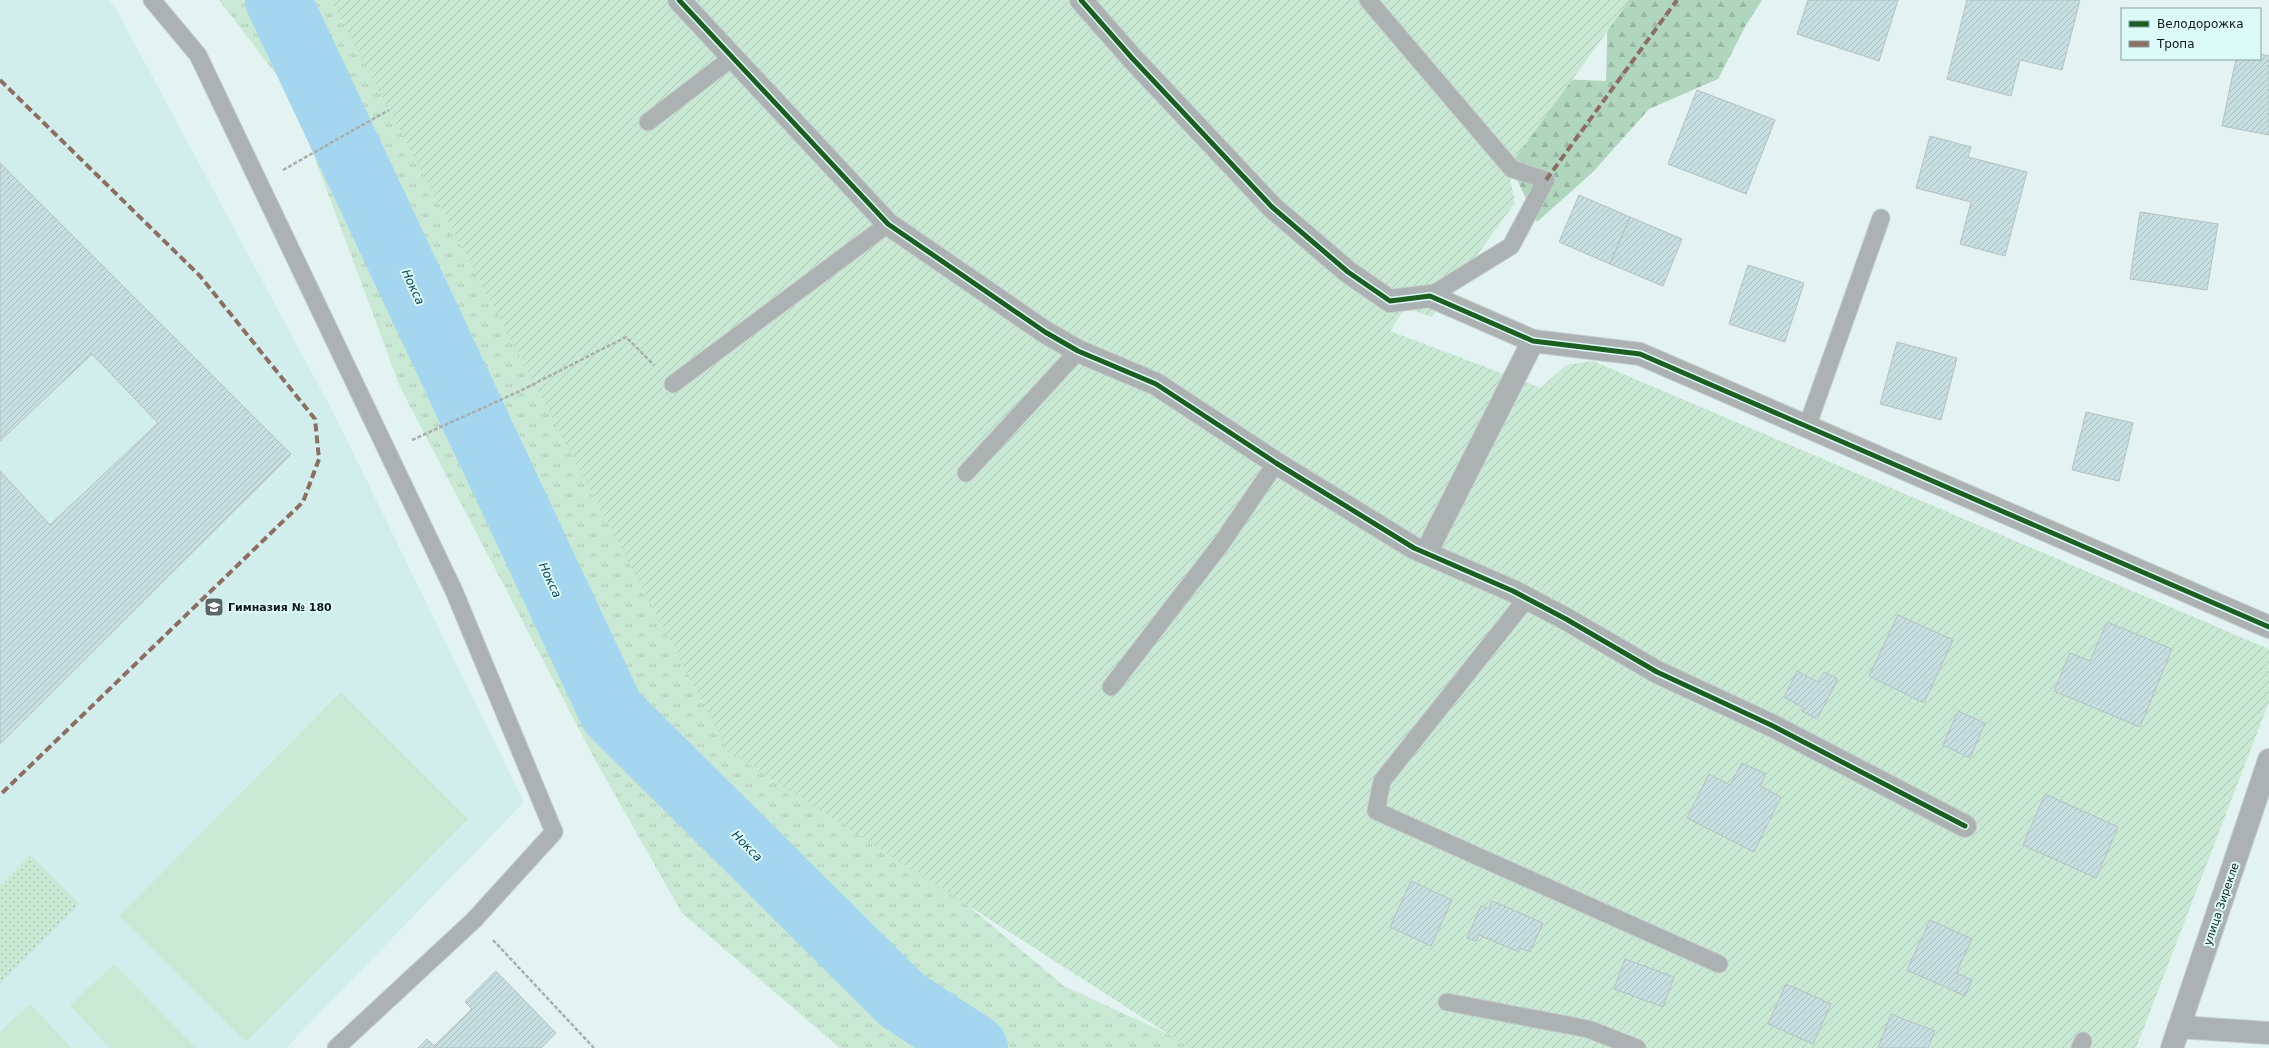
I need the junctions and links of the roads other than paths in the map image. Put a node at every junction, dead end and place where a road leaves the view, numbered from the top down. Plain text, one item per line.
1 (152, 0) edge
2 (679, 0) edge
3 (1080, 0) edge
4 (1368, 0) edge
5 (733, 57) junction
6 (648, 122) dead end
7 (1881, 218) dead end
8 (888, 224) junction
9 (1430, 296) junction
10 (1533, 341) junction
11 (1078, 351) junction
12 (673, 384) road end
13 (1807, 427) junction
14 (1276, 463) junction
15 (966, 473) dead end
16 (1426, 553) junction
17 (1527, 598) junction
18 (2269, 627) edge
19 (1111, 687) dead end
20 (2269, 760) edge
21 (1965, 826) dead end
22 (1719, 964) dead end
23 (1447, 1002) dead end
24 (2179, 1027) junction
25 (2269, 1033) edge
26 (336, 1048) edge
27 (1637, 1048) edge
28 (2172, 1048) edge

1 - 26 lane
2 - 5 street
3 - 9 street
4 - 9 lane
5 - 6 lane
5 - 8 street
7 - 13 lane
8 - 11 street
8 - 12 lane
9 - 10 street
10 - 13 street
10 - 16 street
11 - 14 street
11 - 15 lane
13 - 18 street
14 - 16 street
14 - 19 lane
16 - 17 street
17 - 21 street
17 - 22 lane
20 - 24 street, улица Зирекле
23 - 27 lane
24 - 25 street
24 - 28 street, улица Зирекле

